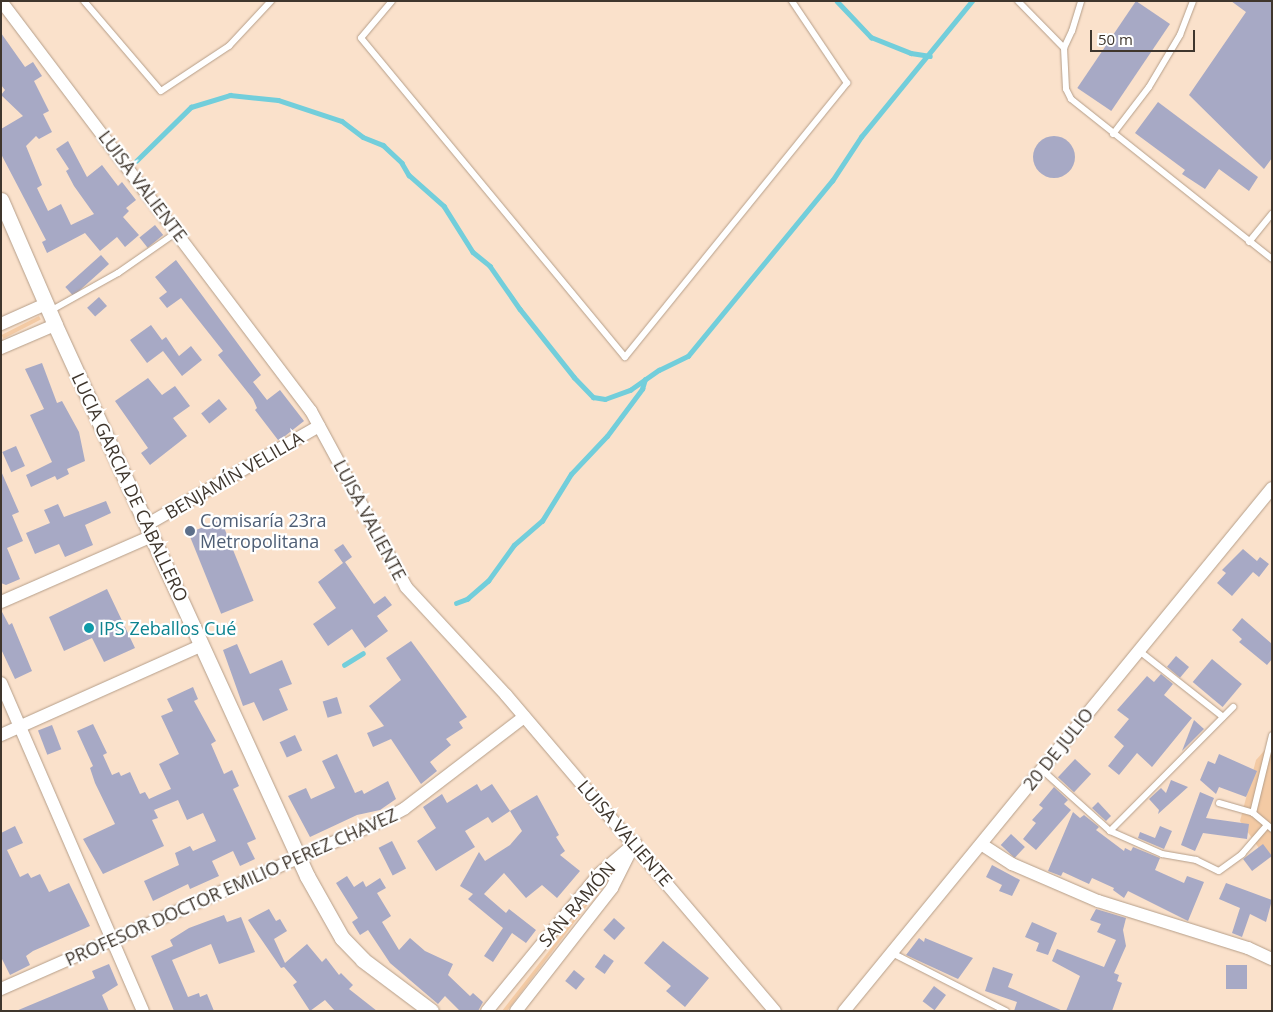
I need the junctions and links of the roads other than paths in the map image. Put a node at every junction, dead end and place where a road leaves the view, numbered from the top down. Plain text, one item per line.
1 (1, 1) edge
2 (84, 1) edge
3 (271, 1) edge
4 (392, 1) edge
5 (792, 1) edge
6 (1018, 1) edge
7 (1081, 1) edge
8 (1193, 1) edge
9 (1064, 48) junction
10 (1113, 134) junction
11 (1, 200) edge
12 (1272, 214) edge
13 (178, 232) junction
14 (1249, 242) junction
15 (1272, 259) edge
16 (50, 314) junction
17 (1, 324) edge
18 (1, 348) edge
19 (319, 426) junction
20 (1272, 488) edge
21 (150, 530) junction
22 (1, 602) edge
23 (202, 645) junction
24 (1138, 650) junction
25 (1, 683) edge
26 (1233, 707) dead end
27 (524, 717) junction
28 (1223, 717) junction
29 (21, 726) junction
30 (1, 735) edge
31 (1272, 735) edge
32 (1041, 769) junction
33 (1219, 803) dead end
34 (1254, 813) junction
35 (1270, 827) edge
36 (1110, 831) junction
37 (635, 843) junction
38 (981, 844) junction
39 (298, 858) junction
40 (112, 941) junction
41 (892, 953) junction
42 (1272, 959) edge
43 (1, 989) edge
44 (143, 1011) edge
45 (431, 1011) edge
46 (487, 1011) edge
47 (516, 1011) edge
48 (775, 1011) edge
49 (844, 1011) edge
50 (1006, 1011) edge

1 - 13 street, LUISA VALIENTE
2 - 3 lane
4 - 5 lane
6 - 9 lane
7 - 9 lane
8 - 10 lane
9 - 10 lane
10 - 14 lane
11 - 16 street, LUCIA GARCIA DE CABALLERO
12 - 14 lane
13 - 16 lane
13 - 19 street, LUISA VALIENTE
14 - 15 lane
16 - 17 street
16 - 18 street
16 - 21 street, LUCIA GARCIA DE CABALLERO
19 - 21 street, BENJAMÍN VELILLA
19 - 27 street, LUISA VALIENTE
20 - 24 street, 20 DE JULIO
21 - 22 street, BENJAMÍN VELILLA
21 - 23 street, LUCIA GARCIA DE CABALLERO
23 - 29 street
23 - 39 street, LUCIA GARCIA DE CABALLERO
24 - 28 lane
24 - 32 street, 20 DE JULIO
25 - 29 street
26 - 28 lane
27 - 37 street, LUISA VALIENTE
27 - 39 street, PROFESOR DOCTOR EMILIO PEREZ CHAVEZ
28 - 36 lane
29 - 30 street
29 - 40 street
31 - 34 lane
32 - 36 lane
32 - 38 street, 20 DE JULIO
33 - 34 lane
34 - 35 lane
35 - 36 lane
37 - 46 street, SAN RAMÓN
37 - 47 street, SAN RAMÓN
37 - 48 street, LUISA VALIENTE
38 - 41 street, 20 DE JULIO
38 - 42 street
39 - 40 street, PROFESOR DOCTOR EMILIO PEREZ CHAVEZ
39 - 45 street, LUCIA GARCIA DE CABALLERO
40 - 43 street, PROFESOR DOCTOR EMILIO PEREZ CHAVEZ
40 - 44 street
41 - 49 street, 20 DE JULIO
41 - 50 lane

